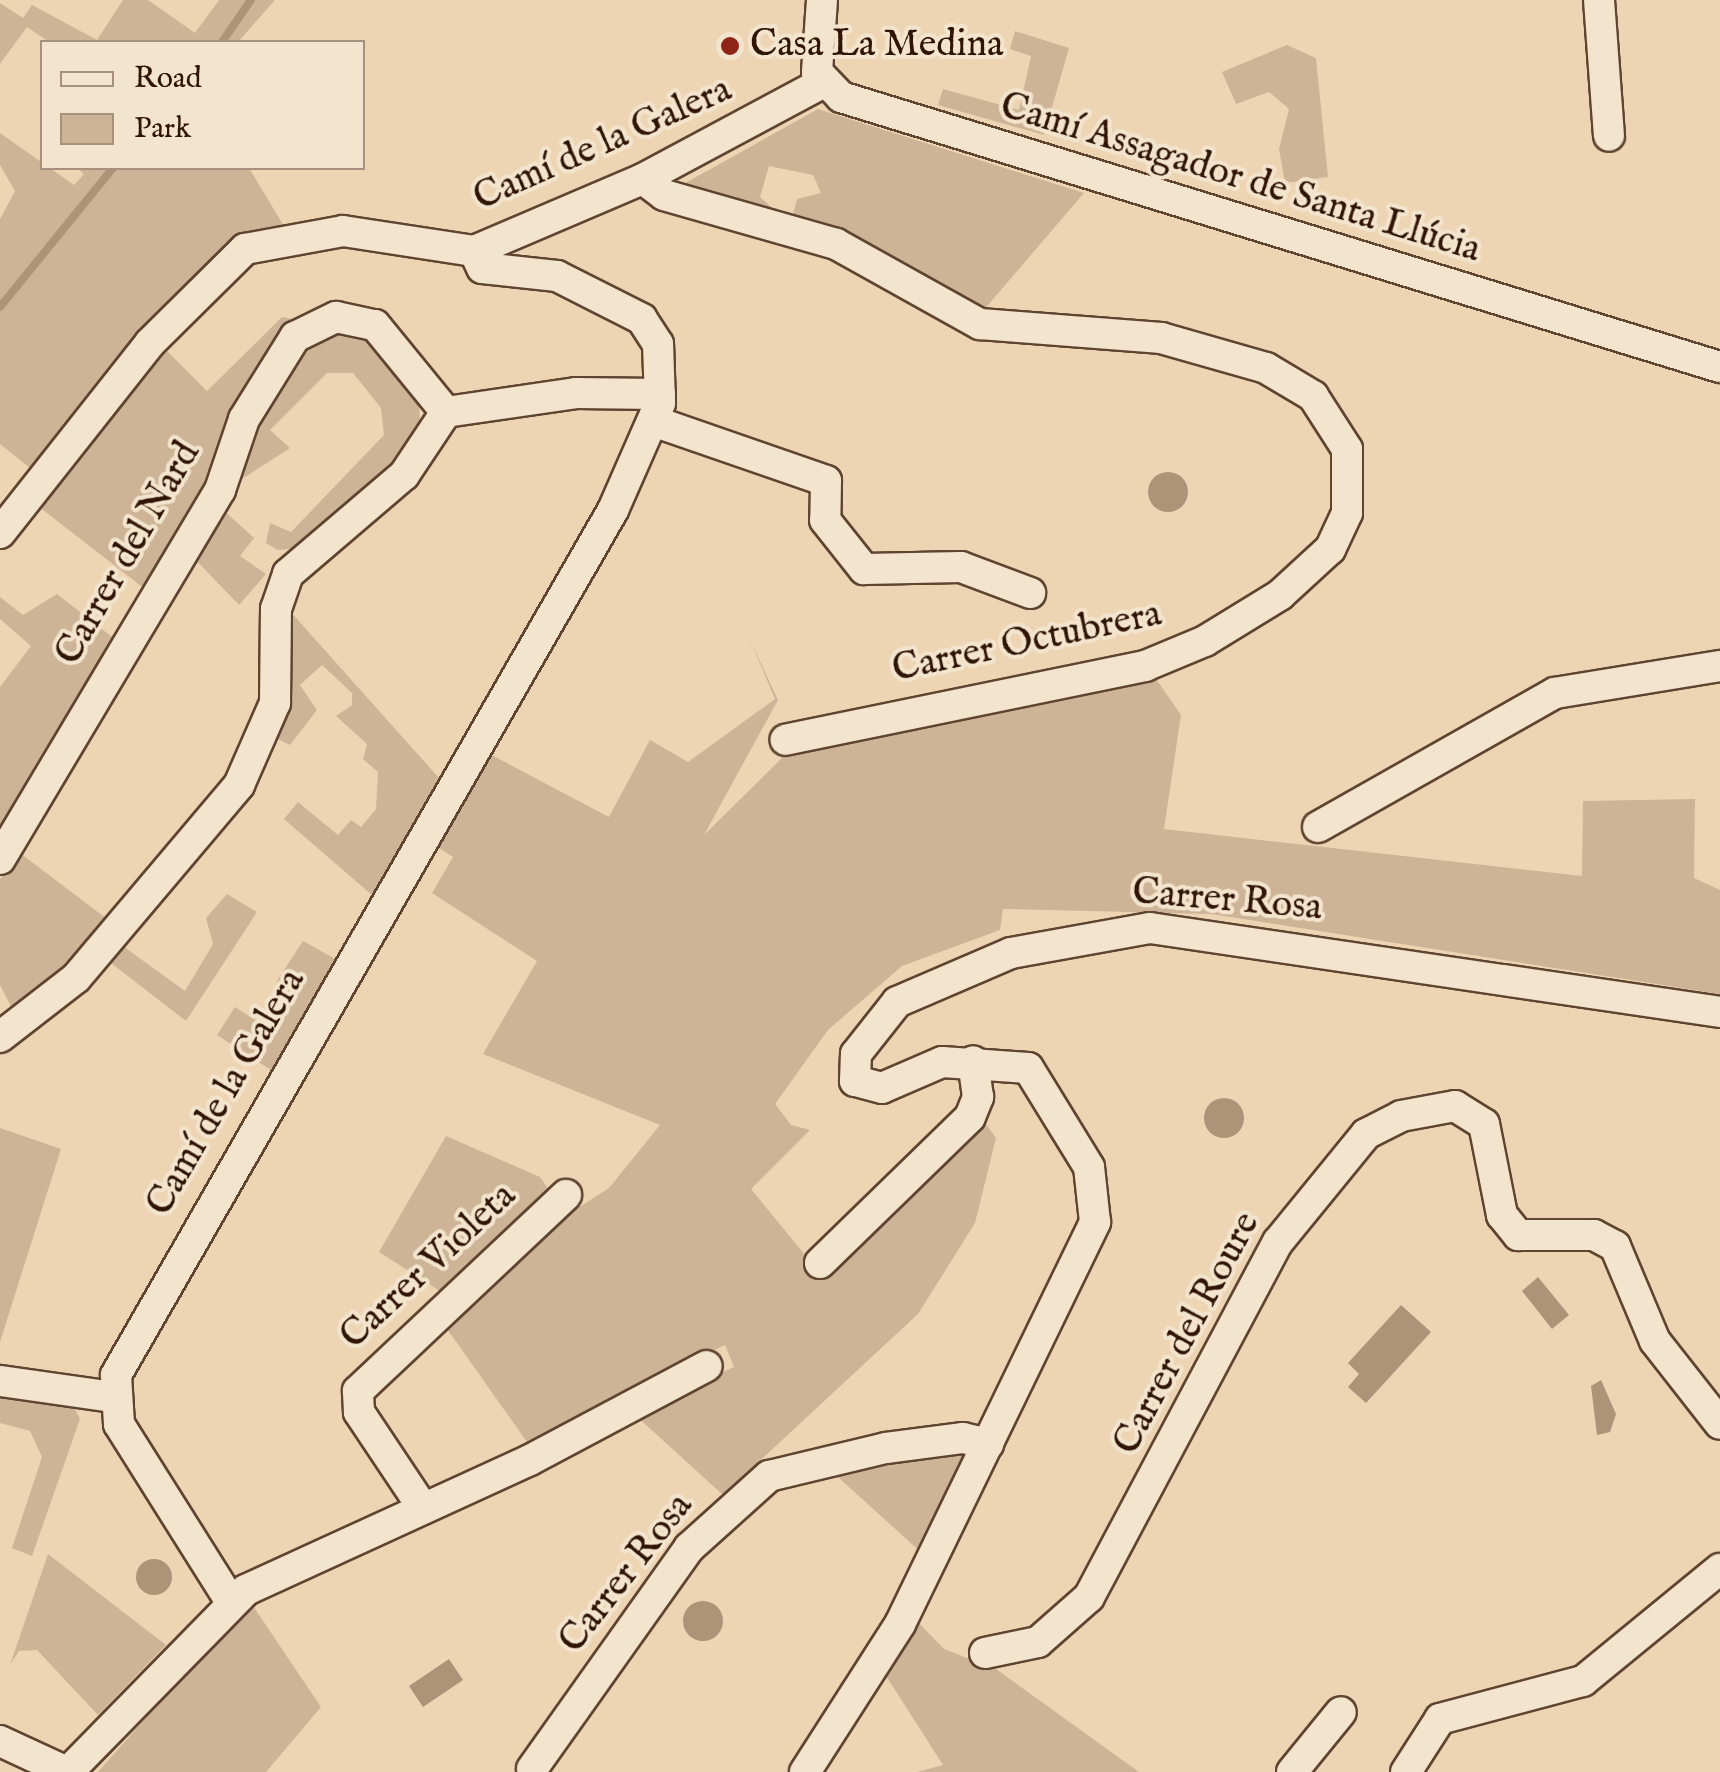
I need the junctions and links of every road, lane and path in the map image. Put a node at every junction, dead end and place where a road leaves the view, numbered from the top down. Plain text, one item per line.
1 (822, 0) edge
2 (1599, 0) edge
3 (822, 83) junction
4 (1610, 136) dead end
5 (643, 179) junction
6 (474, 251) junction
7 (1720, 368) edge
8 (658, 408) junction
9 (446, 412) junction
10 (0, 533) edge
11 (1030, 592) dead end
12 (1720, 666) edge
13 (786, 740) dead end
14 (1318, 827) dead end
15 (0, 860) edge
16 (1720, 1012) edge
17 (0, 1037) edge
18 (973, 1061) junction
19 (566, 1194) dead end
20 (820, 1263) dead end
21 (707, 1366) dead end
22 (0, 1380) edge
23 (113, 1397) junction
24 (1720, 1424) edge
25 (988, 1444) junction
26 (421, 1505) junction
27 (1720, 1569) edge
28 (231, 1602) junction
29 (985, 1652) dead end
30 (1341, 1712) dead end
31 (0, 1742) edge
32 (532, 1769) dead end
33 (67, 1772) edge
34 (806, 1772) edge
35 (1292, 1772) edge
36 (1406, 1772) edge

1 - 3 street
2 - 4 street
3 - 5 street, Camí de la Galera
3 - 7 street, Camí Assagador de Santa Llúcia
5 - 6 street, Camí de la Galera
5 - 13 street, Carrer Octubrera
6 - 8 street, Camí de la Galera
6 - 10 street
8 - 9 street
8 - 11 street
8 - 23 street, Camí de la Galera
9 - 15 street, Carrer del Nard
9 - 17 street
12 - 14 street
16 - 18 street, Carrer Rosa
18 - 20 street
18 - 25 street, Carrer Rosa
19 - 26 street, Carrer Violeta
21 - 26 street
22 - 23 street
23 - 28 street
24 - 29 street, Carrer del Roure
25 - 32 street, Carrer Rosa
25 - 34 street, Carrer Rosa
26 - 28 street
27 - 36 street
28 - 33 street
30 - 35 street
31 - 33 street

